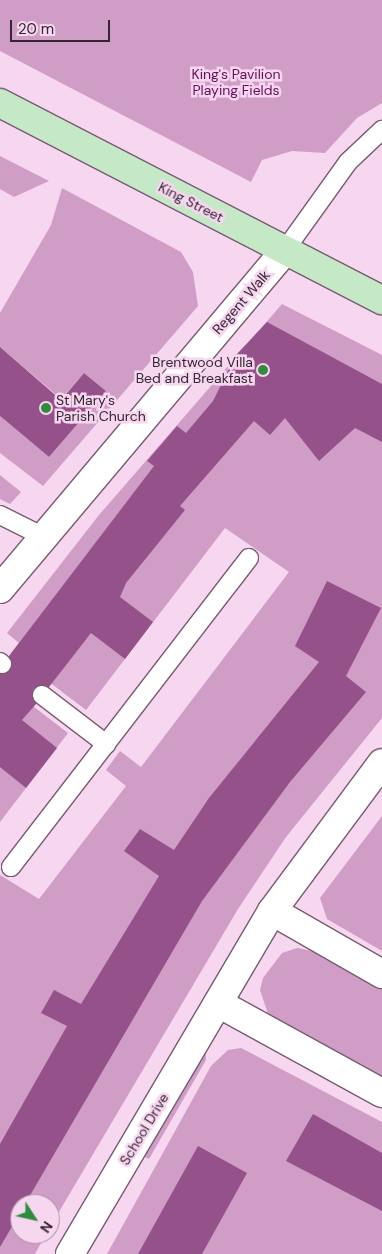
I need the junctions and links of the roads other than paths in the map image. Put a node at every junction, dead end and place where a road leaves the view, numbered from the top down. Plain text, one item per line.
1 (0, 103) edge
2 (382, 130) edge
3 (285, 250) junction
4 (382, 300) edge
5 (0, 516) edge
6 (42, 536) junction
7 (249, 558) dead end
8 (0, 589) edge
9 (42, 695) dead end
10 (106, 744) junction
11 (382, 763) edge
12 (11, 867) dead end
13 (272, 912) junction
14 (382, 974) edge
15 (218, 1003) junction
16 (382, 1093) edge
17 (70, 1254) edge

1 - 3 main road, King Street
2 - 3 lane, Regent Walk
3 - 4 main road, King Street
3 - 6 street, Regent Walk
5 - 6 lane
6 - 8 street, Regent Walk
7 - 10 lane
9 - 10 lane
10 - 12 lane
11 - 13 street, School Drive
13 - 14 street
13 - 15 street, School Drive
15 - 16 street
15 - 17 street, School Drive

